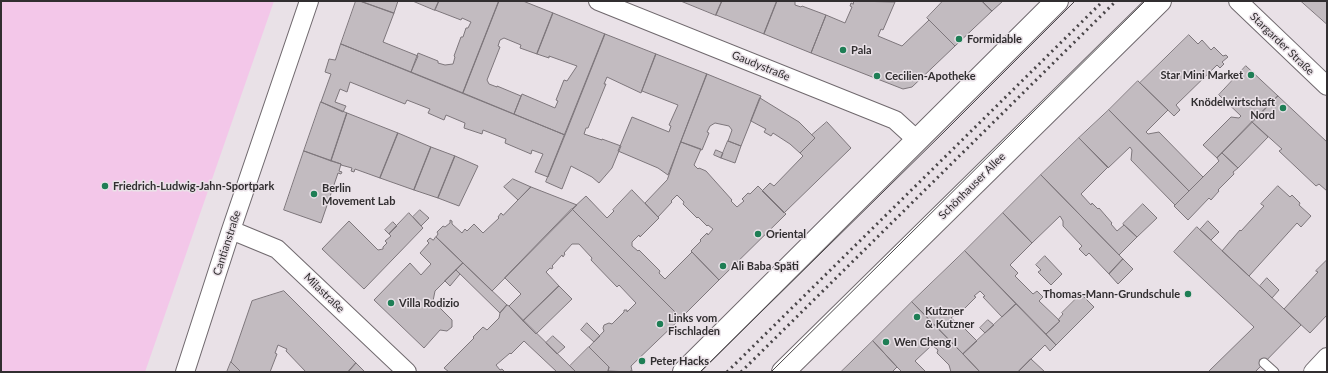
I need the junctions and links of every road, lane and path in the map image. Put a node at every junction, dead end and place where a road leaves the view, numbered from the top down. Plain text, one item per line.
1 (309, 1) edge
2 (598, 1) edge
3 (1057, 1) edge
4 (1160, 1) edge
5 (1238, 1) edge
6 (1327, 86) edge
7 (918, 141) junction
8 (231, 230) junction
9 (1327, 357) edge
10 (1264, 363) dead end
11 (185, 372) edge
12 (407, 372) edge
13 (684, 372) edge
14 (783, 372) edge
15 (1274, 372) edge
16 (1313, 372) edge

1 - 8 street, Cantianstraße
2 - 7 street, Gaudystraße
3 - 7 main road
4 - 14 main road, Schönhauser Allee
5 - 6 street, Stargarder Straße
7 - 13 main road
8 - 11 street, Cantianstraße
8 - 12 street, Milastraße
9 - 16 street
10 - 15 lane

